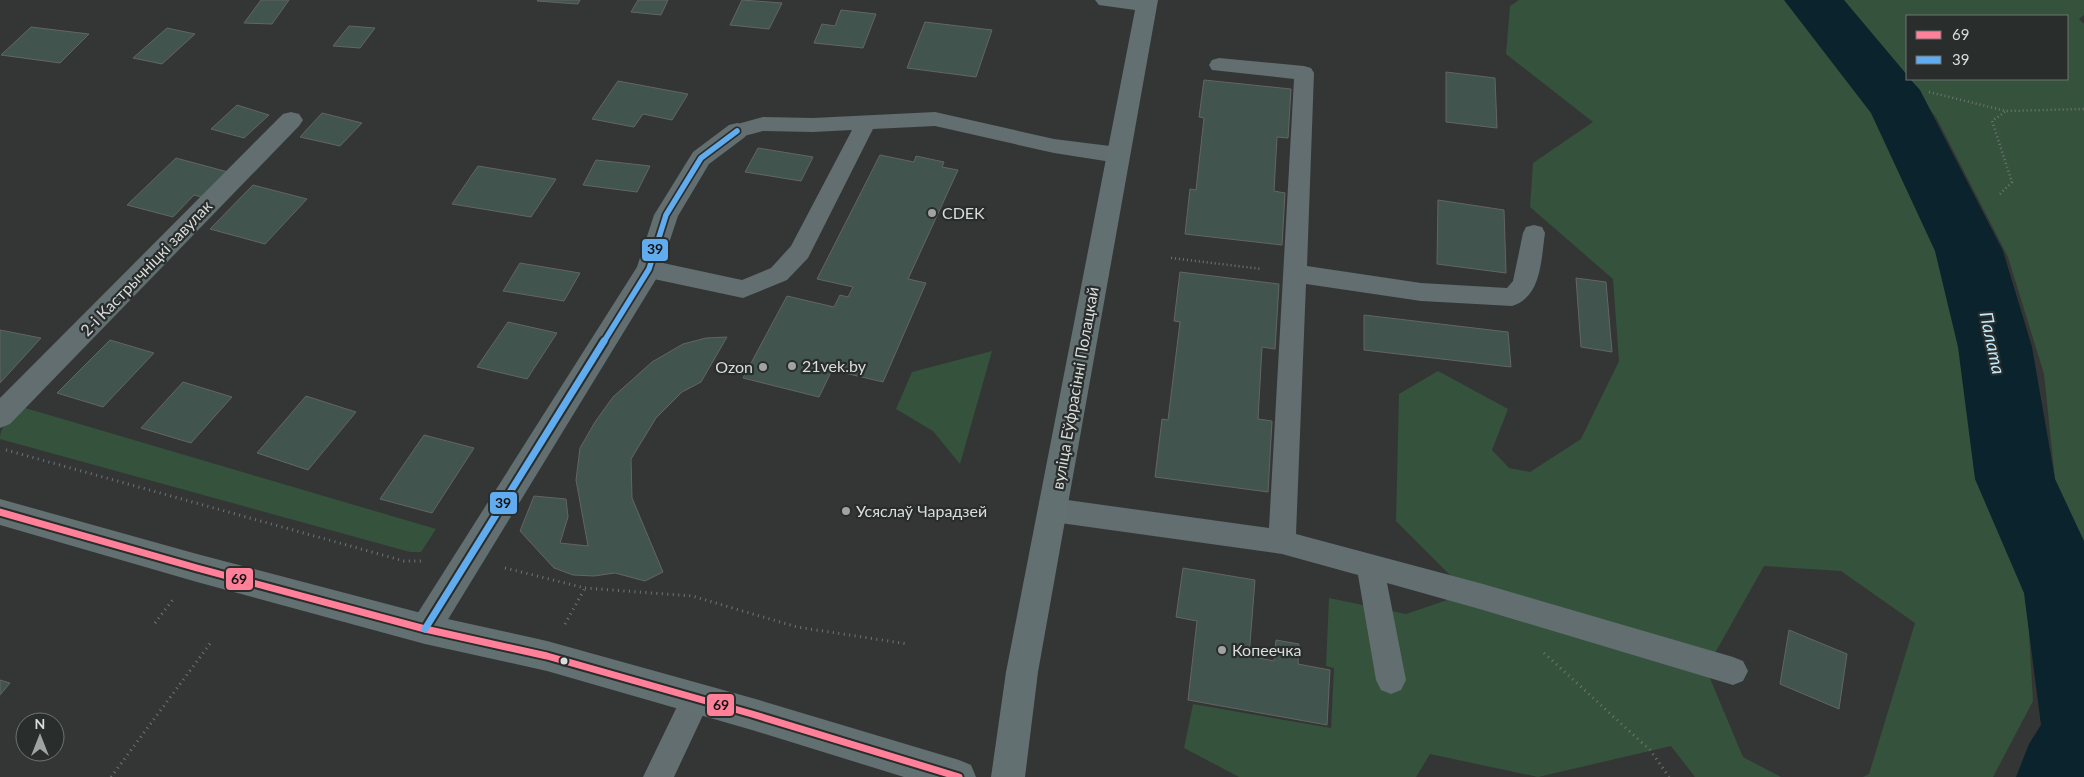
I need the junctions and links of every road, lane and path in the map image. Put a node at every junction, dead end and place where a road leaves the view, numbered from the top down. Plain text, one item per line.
1 (1106, 0) edge
2 (1147, 2) edge
3 (1219, 65) dead end
4 (1930, 92) dead end
5 (2084, 109) edge
6 (2006, 111) junction
7 (291, 120) dead end
8 (866, 123) junction
9 (737, 131) joint
10 (1118, 155) junction
11 (2000, 194) dead end
12 (1534, 233) dead end
13 (1171, 258) dead end
14 (649, 268) junction
15 (1294, 273) junction
16 (0, 416) edge
17 (1053, 510) junction
18 (0, 512) edge
19 (1282, 542) junction
20 (1370, 566) junction
21 (425, 629) junction
22 (212, 641) dead end
23 (1541, 650) dead end
24 (1734, 671) dead end
25 (1391, 680) dead end
26 (696, 698) junction
27 (111, 777) edge
28 (658, 777) edge
29 (959, 777) edge
30 (1008, 777) edge
31 (1669, 777) edge

1 - 2 main road
2 - 10 main road, вуліца Еўфрасінні Полацкай
3 - 15 lane
4 - 6 path
5 - 6 path
6 - 11 path
7 - 16 street, 2-і Кастрычніцкі завулак
8 - 9 lane
8 - 10 lane
8 - 14 lane
9 - 14 street
10 - 17 main road, вуліца Еўфрасінні Полацкай
12 - 15 lane
13 - 15 path
14 - 21 street
15 - 19 lane
17 - 19 lane
17 - 30 main road, вуліца Еўфрасінні Полацкай
18 - 21 main road
19 - 20 lane
20 - 24 lane
20 - 25 lane
21 - 26 main road
22 - 27 path
23 - 31 path
26 - 28 lane
26 - 29 main road

